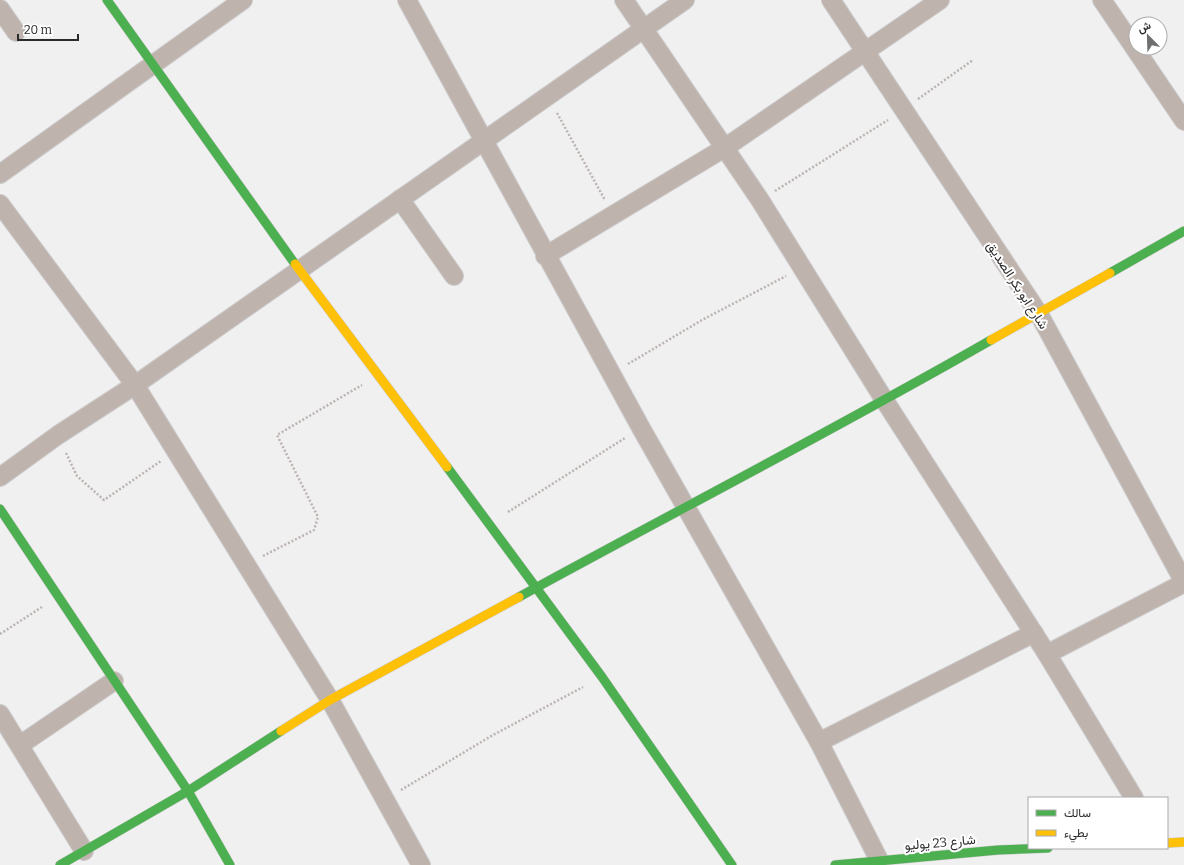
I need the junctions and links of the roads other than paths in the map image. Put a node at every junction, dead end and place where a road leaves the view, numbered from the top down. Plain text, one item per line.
1 (107, 0) edge
2 (242, 0) edge
3 (407, 0) edge
4 (624, 0) edge
5 (685, 0) edge
6 (831, 0) edge
7 (940, 0) edge
8 (1102, 0) edge
9 (0, 9) edge
10 (644, 30) junction
11 (16, 32) dead end
12 (865, 53) junction
13 (151, 64) junction
14 (1184, 121) edge
15 (485, 140) junction
16 (726, 147) junction
17 (0, 174) edge
18 (400, 199) junction
19 (0, 204) edge
20 (1184, 231) edge
21 (545, 256) junction
22 (299, 269) junction
23 (454, 276) dead end
24 (1039, 314) junction
25 (135, 385) junction
26 (884, 401) junction
27 (0, 477) edge
28 (686, 505) junction
29 (0, 509) edge
30 (1184, 582) edge
31 (536, 586) junction
32 (1034, 633) junction
33 (1047, 654) junction
34 (114, 681) junction
35 (330, 700) junction
36 (0, 714) edge
37 (820, 742) junction
38 (20, 744) junction
39 (188, 791) junction
40 (1133, 797) edge
41 (1184, 842) edge
42 (1168, 843) edge
43 (1034, 849) edge
44 (84, 851) junction
45 (879, 860) junction
46 (60, 865) edge
47 (230, 865) edge
48 (421, 865) edge
49 (732, 865) edge
50 (835, 865) edge

1 - 13 street
2 - 13 street
3 - 15 street
4 - 10 street
5 - 10 street
6 - 12 street, شارع ابو بكر الصديق
7 - 12 street
8 - 14 street
9 - 11 street
10 - 15 street
10 - 16 street
12 - 16 street
12 - 24 street, شارع ابو بكر الصديق
13 - 17 street
13 - 22 street
15 - 18 street
15 - 21 street
16 - 21 street
16 - 26 street
18 - 22 street
18 - 23 street
19 - 25 street
20 - 24 street
21 - 28 street
22 - 25 street
22 - 31 street
24 - 26 street
24 - 30 street, شارع ابو بكر الصديق
25 - 27 street
25 - 35 street
26 - 28 street
26 - 32 street
28 - 31 street
28 - 37 street
29 - 34 street
30 - 33 street
31 - 35 street
31 - 49 street
32 - 33 street
32 - 37 street
33 - 40 street
34 - 38 street
34 - 39 street
35 - 39 street
35 - 48 street
36 - 38 street
37 - 45 street
38 - 44 street
39 - 44 street
39 - 47 street
41 - 42 street
43 - 45 street, شارع 23 يوليو
44 - 46 street
45 - 50 street, شارع 23 يوليو

